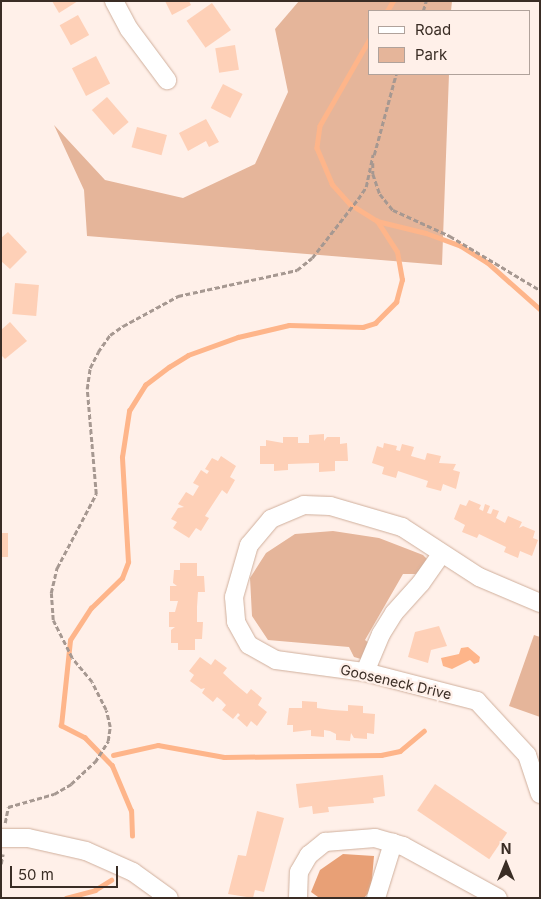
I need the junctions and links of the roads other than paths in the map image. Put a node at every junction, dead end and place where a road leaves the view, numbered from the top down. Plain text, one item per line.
1 (114, 1) edge
2 (167, 80) dead end
3 (441, 554) junction
4 (540, 603) edge
5 (365, 672) junction
6 (533, 753) edge
7 (540, 794) edge
8 (393, 843) junction
9 (2, 844) edge
10 (169, 898) edge
11 (298, 898) edge
12 (376, 898) edge
13 (498, 898) edge

1 - 2 street
3 - 4 street, Gooseneck Drive
3 - 5 street
3 - 5 street, Gooseneck Drive
5 - 6 street, Gooseneck Drive
6 - 7 street, Gooseneck Drive
8 - 11 street
8 - 12 street
8 - 13 street
9 - 10 street

